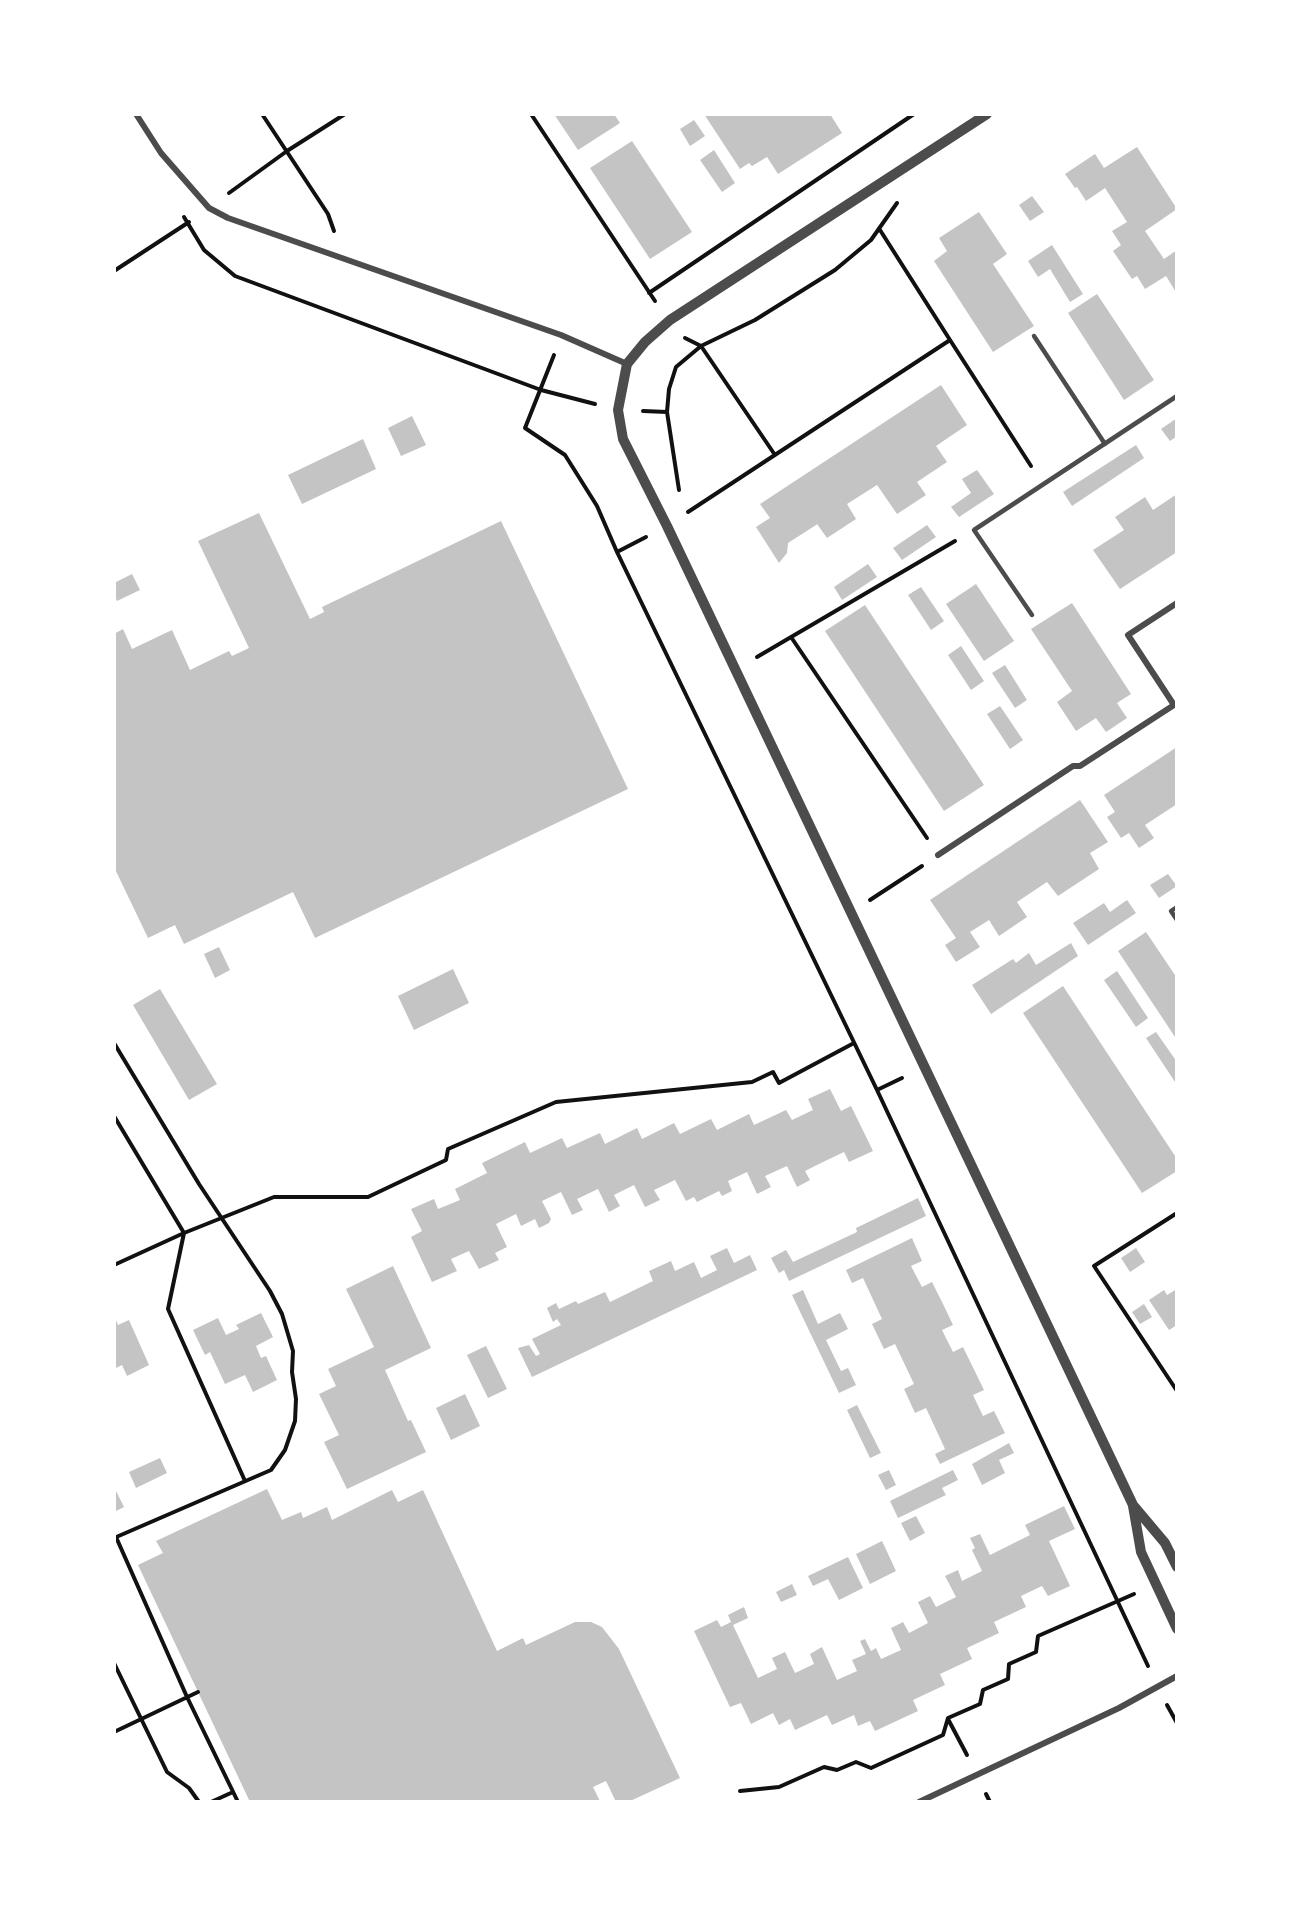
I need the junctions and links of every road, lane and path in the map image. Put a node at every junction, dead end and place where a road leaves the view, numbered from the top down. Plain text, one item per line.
1 (136, 114) edge
2 (262, 114) edge
3 (345, 114) edge
4 (531, 114) edge
5 (915, 114) edge
6 (987, 114) edge
7 (287, 151) junction
8 (896, 174) junction
9 (209, 208) junction
10 (188, 223) junction
11 (880, 230) junction
12 (341, 258) junction
13 (114, 271) edge
14 (649, 292) junction
15 (670, 320) junction
16 (561, 335) junction
17 (1034, 336) dead end
18 (950, 340) junction
19 (701, 346) junction
20 (627, 364) junction
21 (541, 390) junction
22 (1177, 396) edge
23 (618, 410) junction
24 (667, 411) dead end
25 (1105, 444) junction
26 (775, 455) junction
27 (1043, 485) junction
28 (667, 526) junction
29 (974, 530) junction
30 (617, 552) junction
31 (1177, 603) edge
32 (1032, 615) dead end
33 (791, 637) junction
34 (735, 670) junction
35 (938, 855) junction
36 (1177, 908) edge
37 (850, 912) junction
38 (1177, 920) edge
39 (114, 1043) edge
40 (854, 1043) junction
41 (114, 1116) edge
42 (1177, 1214) edge
43 (222, 1217) junction
44 (184, 1233) junction
45 (114, 1265) edge
46 (1177, 1391) edge
47 (245, 1481) junction
48 (1133, 1505) junction
49 (115, 1537) edge
50 (1177, 1567) edge
51 (1155, 1583) junction
52 (1118, 1602) junction
53 (1177, 1629) edge
54 (114, 1663) edge
55 (1177, 1676) edge
56 (1157, 1687) junction
57 (198, 1692) dead end
58 (187, 1697) junction
59 (141, 1719) junction
60 (1177, 1723) edge
61 (114, 1732) edge
62 (740, 1791) dead end
63 (233, 1792) junction
64 (199, 1802) edge
65 (211, 1802) edge
66 (238, 1802) edge
67 (919, 1802) edge

1 - 9 street
2 - 7 path
3 - 7 path
4 - 14 path
5 - 14 path
6 - 8 street
7 - 9 path
7 - 12 path
8 - 11 path
8 - 15 street
9 - 10 path
9 - 12 street
10 - 13 path
10 - 21 path
11 - 18 path
11 - 19 path
12 - 16 street
14 - 15 path
15 - 19 path
15 - 20 street
16 - 20 street
16 - 21 path
17 - 25 lane
18 - 26 path
18 - 27 path
19 - 24 path
19 - 26 path
20 - 23 street
21 - 23 path
21 - 30 path
22 - 25 lane
23 - 28 street
25 - 27 lane
26 - 28 path
27 - 29 lane
28 - 30 path
28 - 34 street
29 - 32 lane
29 - 33 path
30 - 40 path
31 - 35 street
33 - 34 path
33 - 35 path
34 - 37 street
35 - 37 path
36 - 38 lane
37 - 48 street
39 - 43 path
40 - 43 path
40 - 52 path
41 - 44 path
42 - 46 path
43 - 44 path
43 - 47 path
44 - 45 path
44 - 47 path
47 - 49 path
48 - 50 street
48 - 51 street
49 - 58 path
51 - 52 path
51 - 53 street
52 - 56 path
52 - 62 path
54 - 59 path
55 - 56 street
56 - 60 path
56 - 67 street
57 - 58 path
58 - 59 path
58 - 63 path
59 - 61 path
59 - 64 path
63 - 65 path
63 - 66 path

